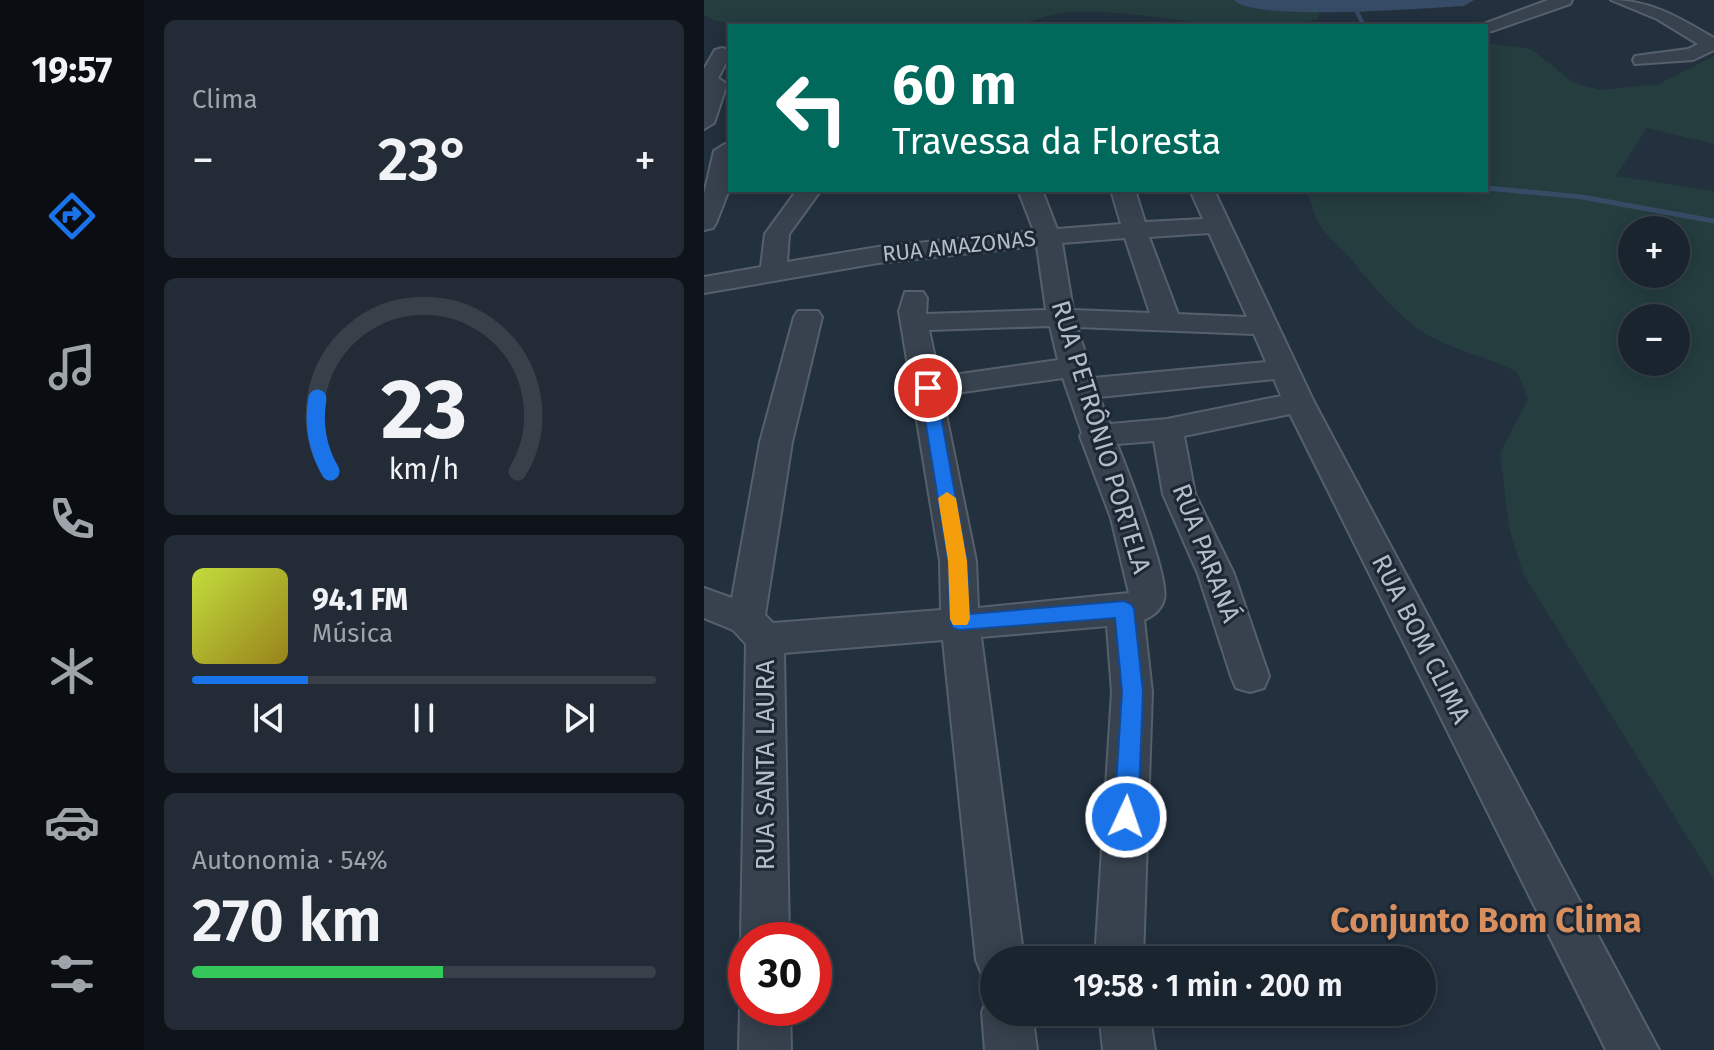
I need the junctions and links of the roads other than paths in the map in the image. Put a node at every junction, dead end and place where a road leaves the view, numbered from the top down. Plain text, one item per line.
1 (1564, 0) edge
2 (1619, 0) edge
3 (1488, 26) edge
4 (719, 54) edge
5 (1642, 60) dead end
6 (711, 93) edge
7 (704, 123) edge
8 (720, 151) edge
9 (718, 187) edge
10 (808, 192) edge
11 (1031, 192) edge
12 (1124, 192) edge
13 (1203, 192) edge
14 (704, 223) edge
15 (1216, 225) junction
16 (1136, 230) junction
17 (1048, 236) junction
18 (773, 274) junction
19 (704, 285) edge
20 (808, 317) dead end
21 (1061, 318) junction
22 (1167, 322) junction
23 (1266, 326) junction
24 (1078, 378) junction
25 (1292, 386) junction
26 (928, 388) junction
27 (1167, 429) junction
28 (1096, 436) junction
29 (1136, 601) junction
30 (704, 602) edge
31 (960, 622) junction
32 (756, 630) junction
33 (1250, 676) dead end
34 (764, 922) edge
35 (998, 946) edge
36 (1120, 946) edge
37 (765, 1026) edge
38 (1008, 1026) edge
39 (1126, 1026) edge
40 (765, 1050) edge
41 (1011, 1050) edge
42 (1129, 1050) edge
43 (1633, 1050) edge

1 - 3 street
2 - 5 street
4 - 6 street
6 - 7 street
8 - 9 street
9 - 14 street
10 - 18 street
11 - 17 street, RUA PETRÔNIO PORTELA
12 - 16 street
13 - 15 street, RUA BOM CLIMA
15 - 16 street, RUA AMAZONAS
15 - 23 street, RUA BOM CLIMA
16 - 17 street, RUA AMAZONAS
16 - 22 street
17 - 18 street, RUA AMAZONAS
17 - 21 street, RUA PETRÔNIO PORTELA
18 - 19 street, RUA AMAZONAS
20 - 32 street, RUA SANTA LAURA
21 - 22 street
21 - 24 street, RUA PETRÔNIO PORTELA
21 - 26 street
22 - 23 street
23 - 25 street, RUA BOM CLIMA
24 - 25 street
24 - 26 street
24 - 28 street, RUA PETRÔNIO PORTELA
25 - 27 street
25 - 43 street, RUA BOM CLIMA
26 - 31 street
27 - 28 street
27 - 33 street, RUA PARANÁ
28 - 29 street, RUA PETRÔNIO PORTELA
29 - 31 street
29 - 36 street, RUA PETRÔNIO PORTELA
30 - 32 street
31 - 32 street
31 - 35 street
32 - 34 street, RUA SANTA LAURA
37 - 40 street
38 - 41 street
39 - 42 street

